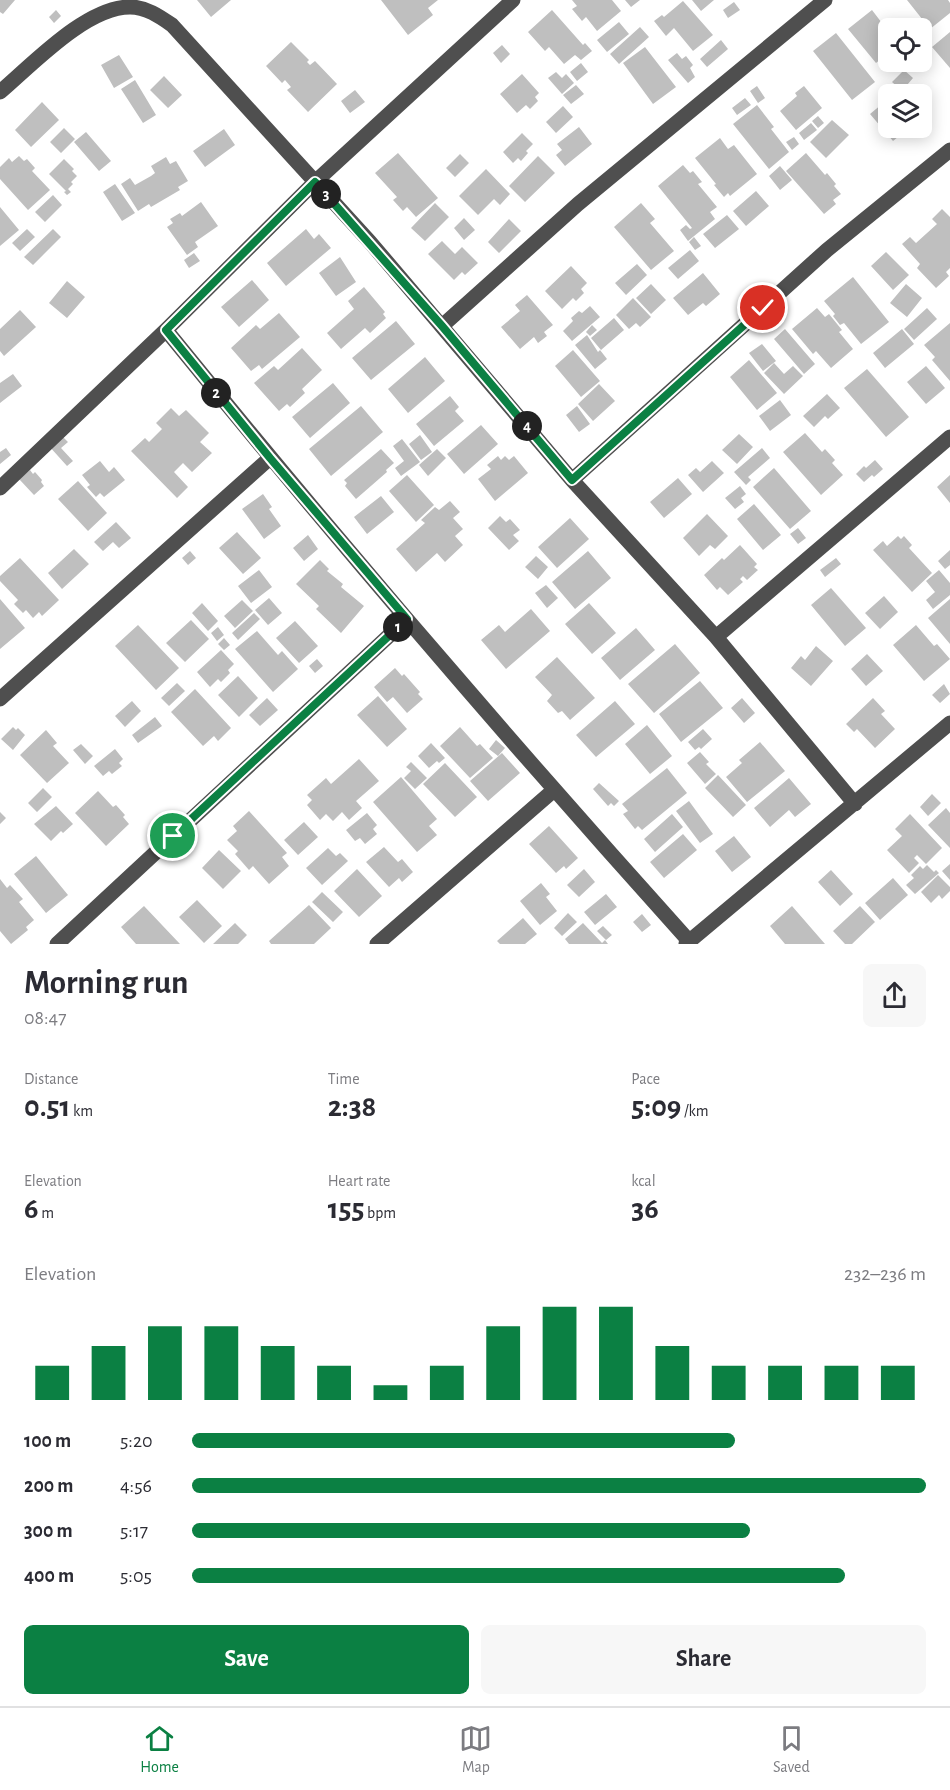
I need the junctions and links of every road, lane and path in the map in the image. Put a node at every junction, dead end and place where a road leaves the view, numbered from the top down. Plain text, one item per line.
1 (513, 0) edge
2 (825, 0) edge
3 (132, 3) edge
4 (0, 92) edge
5 (950, 150) edge
6 (315, 182) junction
7 (442, 326) junction
8 (166, 330) junction
9 (950, 437) edge
10 (270, 458) junction
11 (572, 480) junction
12 (0, 488) edge
13 (407, 619) junction
14 (716, 637) junction
15 (0, 699) edge
16 (950, 723) edge
17 (554, 790) junction
18 (855, 804) junction
19 (688, 943) edge
20 (57, 944) edge
21 (377, 944) edge

1 - 6 street
2 - 7 street
3 - 4 street
3 - 6 street
5 - 11 street
6 - 7 street
6 - 8 street
7 - 11 street
8 - 10 street
8 - 12 street
9 - 14 street
10 - 13 street
10 - 15 street
11 - 14 street
13 - 17 street
13 - 20 street
14 - 18 street
16 - 18 street
17 - 19 street
17 - 21 street
18 - 19 street

